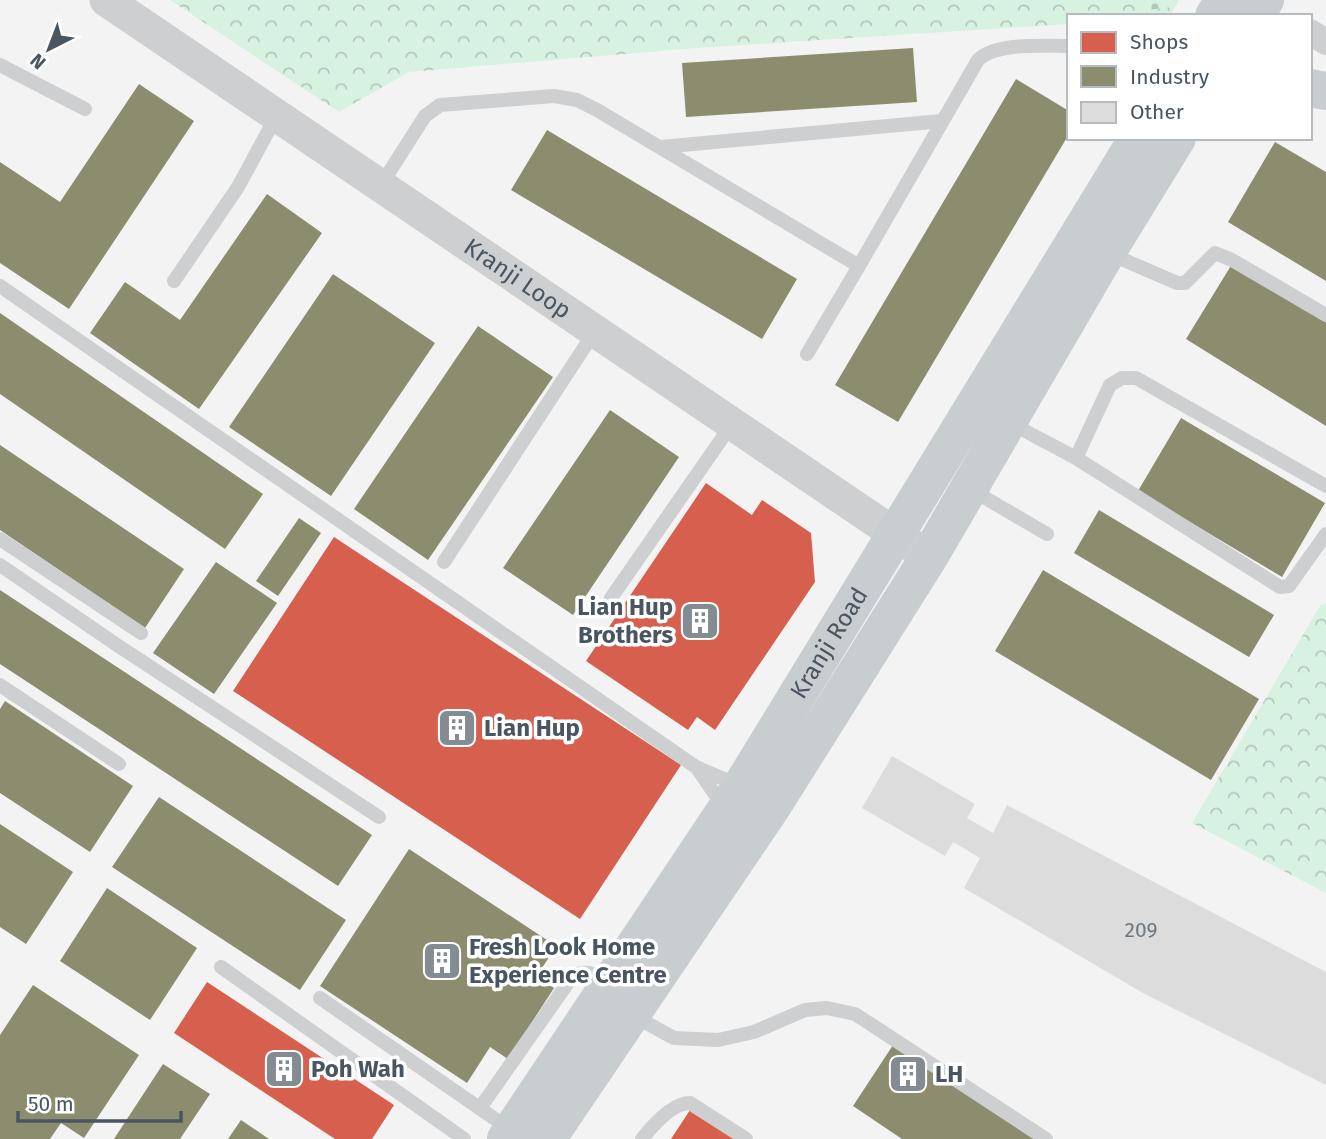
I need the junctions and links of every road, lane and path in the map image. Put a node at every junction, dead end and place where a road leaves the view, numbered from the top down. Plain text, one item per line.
1 (106, 0) edge
2 (1067, 46) edge
3 (0, 65) edge
4 (85, 109) dead end
5 (277, 115) junction
6 (942, 121) junction
7 (1138, 140) edge
8 (1176, 140) edge
9 (660, 147) junction
10 (381, 185) junction
11 (1107, 252) junction
12 (859, 266) junction
13 (174, 281) dead end
14 (0, 286) edge
15 (1326, 315) edge
16 (596, 330) junction
17 (807, 354) dead end
18 (1008, 421) junction
19 (732, 424) junction
20 (1076, 458) junction
21 (1326, 486) edge
22 (969, 488) junction
23 (1047, 534) dead end
24 (1326, 534) edge
25 (896, 536) junction
26 (0, 538) edge
27 (929, 557) junction
28 (444, 562) dead end
29 (0, 565) edge
30 (611, 598) dead end
31 (141, 634) dead end
32 (0, 685) edge
33 (119, 764) dead end
34 (696, 767) junction
35 (733, 799) junction
36 (379, 817) dead end
37 (221, 967) dead end
38 (610, 983) junction
39 (320, 998) dead end
40 (631, 1014) junction
41 (480, 1108) junction
42 (521, 1136) edge
43 (464, 1139) edge
44 (642, 1139) edge
45 (746, 1139) edge
46 (1046, 1139) edge

1 - 5 street, Kranji Loop
2 - 6 lane
3 - 4 lane
5 - 10 street, Kranji Loop
5 - 13 lane
6 - 9 lane
6 - 12 lane
7 - 25 main road, Kranji Road
8 - 11 main road, Kranji Road
9 - 10 lane
9 - 12 lane
10 - 16 street, Kranji Loop
11 - 15 lane
11 - 18 main road, Kranji Road
12 - 17 lane
14 - 34 lane
16 - 19 street, Kranji Loop
16 - 28 lane
18 - 20 lane
18 - 22 main road, Kranji Road
19 - 25 street, Kranji Loop
19 - 30 lane
20 - 21 lane
20 - 24 lane
22 - 23 lane
22 - 27 main road, Kranji Road
25 - 27 street, Kranji Loop
25 - 35 main road, Kranji Road
26 - 31 lane
27 - 40 main road, Kranji Road
29 - 36 lane
32 - 33 lane
34 - 35 lane
34 - 35 lane
35 - 38 main road, Kranji Road
37 - 43 lane
38 - 41 lane
38 - 42 main road, Kranji Road
39 - 41 lane
40 - 42 main road, Kranji Road
40 - 46 lane
41 - 42 lane
44 - 45 lane

